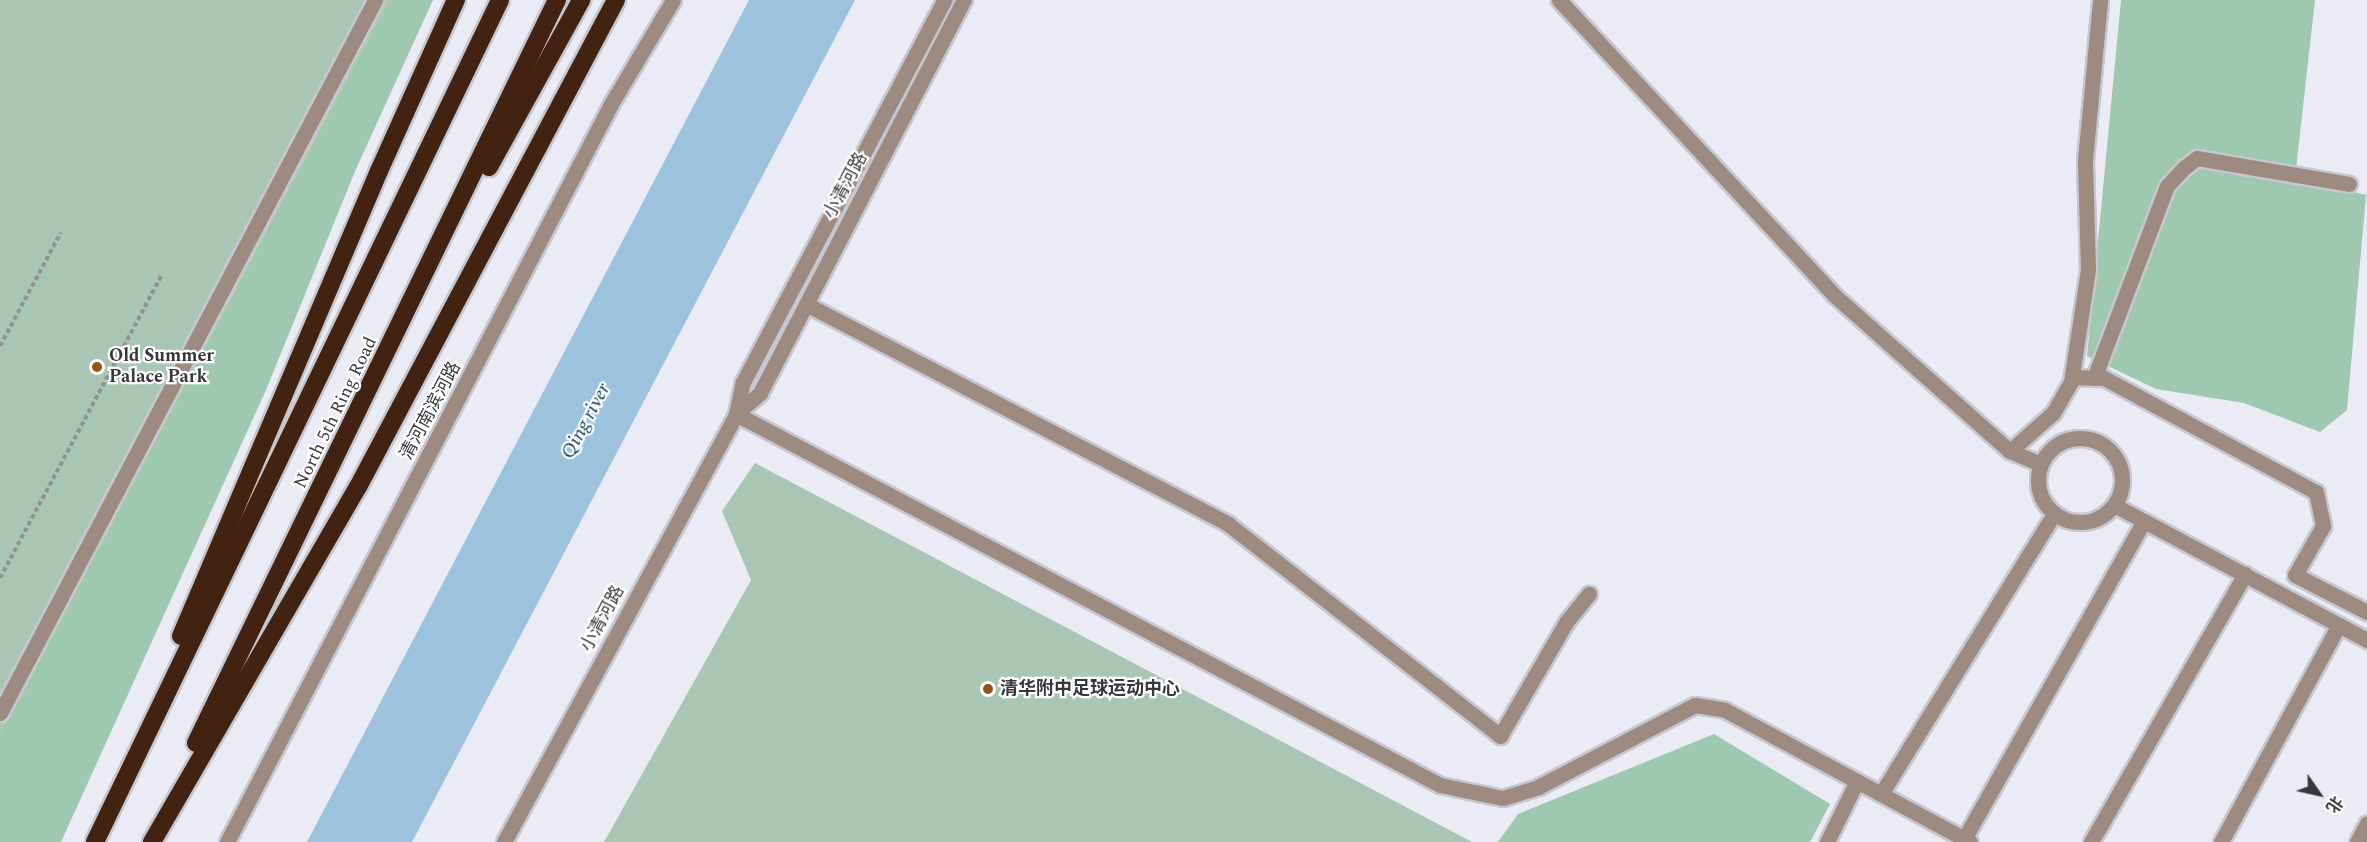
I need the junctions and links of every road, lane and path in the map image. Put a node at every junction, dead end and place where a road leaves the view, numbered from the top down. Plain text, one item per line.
1 (375, 0) edge
2 (456, 0) edge
3 (500, 0) edge
4 (556, 0) edge
5 (581, 0) edge
6 (616, 0) edge
7 (673, 0) edge
8 (944, 0) edge
9 (964, 0) edge
10 (1559, 0) edge
11 (2100, 0) edge
12 (2349, 184) dead end
13 (61, 232) dead end
14 (162, 275) dead end
15 (806, 304) junction
16 (396, 337) junction
17 (0, 346) edge
18 (2072, 377) junction
19 (2094, 378) junction
20 (736, 414) junction
21 (2010, 451) junction
22 (2040, 464) junction
23 (2114, 505) junction
24 (2054, 514) junction
25 (2144, 521) junction
26 (2245, 574) junction
27 (0, 578) edge
28 (1590, 594) dead end
29 (2367, 612) edge
30 (2340, 625) junction
31 (2367, 640) edge
32 (0, 712) edge
33 (1857, 781) junction
34 (1881, 794) junction
35 (2367, 823) edge
36 (1966, 840) edge
37 (95, 842) edge
38 (150, 842) edge
39 (227, 842) edge
40 (504, 842) edge
41 (1827, 842) edge
42 (2091, 842) edge
43 (2221, 842) edge
44 (2357, 842) edge

1 - 32 street
2 - 37 highway
3 - 37 highway, North 5th Ring Road
4 - 16 highway, North 5th Ring Road
5 - 16 highway
6 - 38 highway
7 - 39 street, 清河南滨河路
8 - 20 street, 小清河路
9 - 15 street, 小清河路
10 - 21 street
11 - 18 street
12 - 19 street
13 - 17 path
14 - 27 path
15 - 20 street, 小清河路
15 - 28 street
16 - 38 highway, North 5th Ring Road
18 - 19 street
18 - 21 street
19 - 29 street
20 - 33 street
20 - 40 street, 小清河路
21 - 22 street
22 - 23 street
22 - 24 street
23 - 24 street
23 - 25 street
24 - 34 street
25 - 26 street
25 - 36 street
26 - 30 street
26 - 42 street
30 - 31 street
30 - 43 street
33 - 34 street
33 - 41 street
34 - 36 street
35 - 44 street

